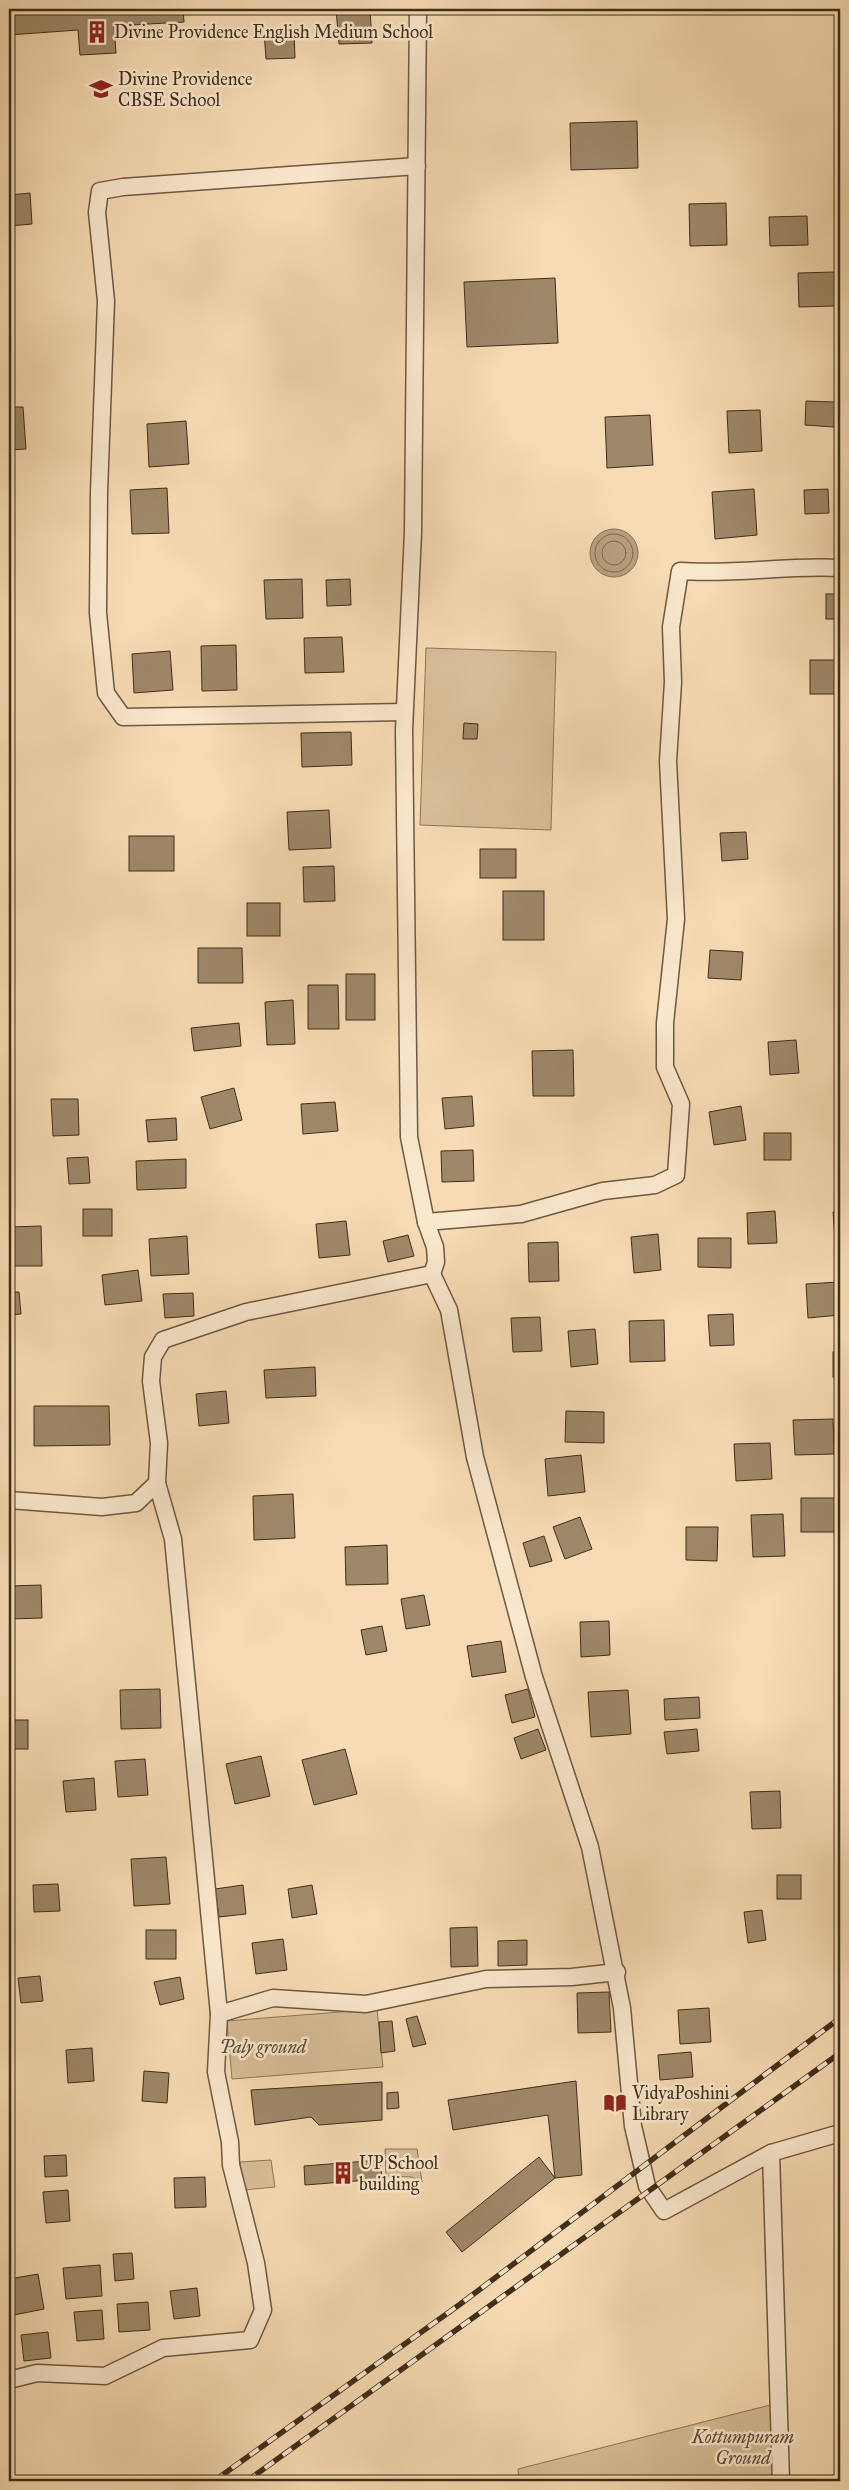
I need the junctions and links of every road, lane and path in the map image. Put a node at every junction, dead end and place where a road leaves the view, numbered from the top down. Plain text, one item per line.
1 (418, 9) edge
2 (417, 166) junction
3 (840, 568) edge
4 (404, 712) junction
5 (426, 1222) junction
6 (432, 1274) junction
7 (157, 1483) junction
8 (9, 1500) edge
9 (617, 1972) junction
10 (219, 2014) junction
11 (840, 2132) edge
12 (771, 2153) junction
13 (9, 2380) edge
14 (780, 2481) edge

1 - 2 street
2 - 4 street
2 - 4 street
3 - 5 street
4 - 5 street
5 - 6 street
6 - 7 street
6 - 9 street
7 - 8 street
7 - 10 street
9 - 10 street
9 - 12 street
10 - 13 street
11 - 12 street
12 - 14 street

